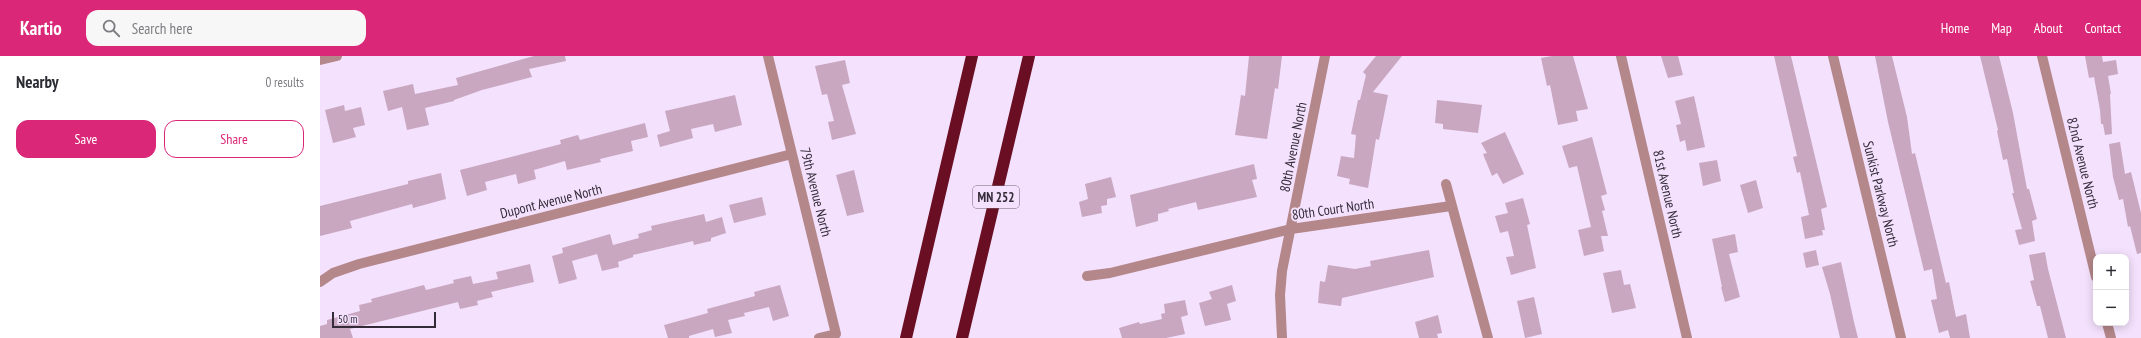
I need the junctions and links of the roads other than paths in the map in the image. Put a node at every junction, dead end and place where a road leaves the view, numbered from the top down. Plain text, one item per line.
1 (337, 56) edge
2 (768, 56) edge
3 (972, 56) edge
4 (1029, 56) edge
5 (1621, 56) edge
6 (1833, 56) edge
7 (2042, 56) edge
8 (1325, 57) edge
9 (320, 60) edge
10 (792, 154) junction
11 (1446, 184) dead end
12 (1451, 206) junction
13 (1291, 229) junction
14 (2093, 265) edge
15 (1087, 276) dead end
16 (320, 282) edge
17 (2108, 326) edge
18 (819, 338) edge
19 (906, 338) edge
20 (962, 338) edge
21 (1282, 338) edge
22 (1488, 338) edge
23 (1687, 338) edge
24 (1901, 338) edge
25 (2111, 338) edge

1 - 9 street
2 - 10 street, 79th Avenue North
3 - 19 highway
4 - 20 highway, MN 252
5 - 23 street, 81st Avenue North
6 - 24 street, Sunkist Parkway North
7 - 14 street, 82nd Avenue North
8 - 13 street, 80th Avenue North
10 - 16 street, Dupont Avenue North
10 - 18 street, 79th Avenue North
11 - 12 street
12 - 13 street, 80th Court North
12 - 22 street
13 - 15 street, 80th Court North
13 - 21 street, 80th Avenue North
17 - 25 street

